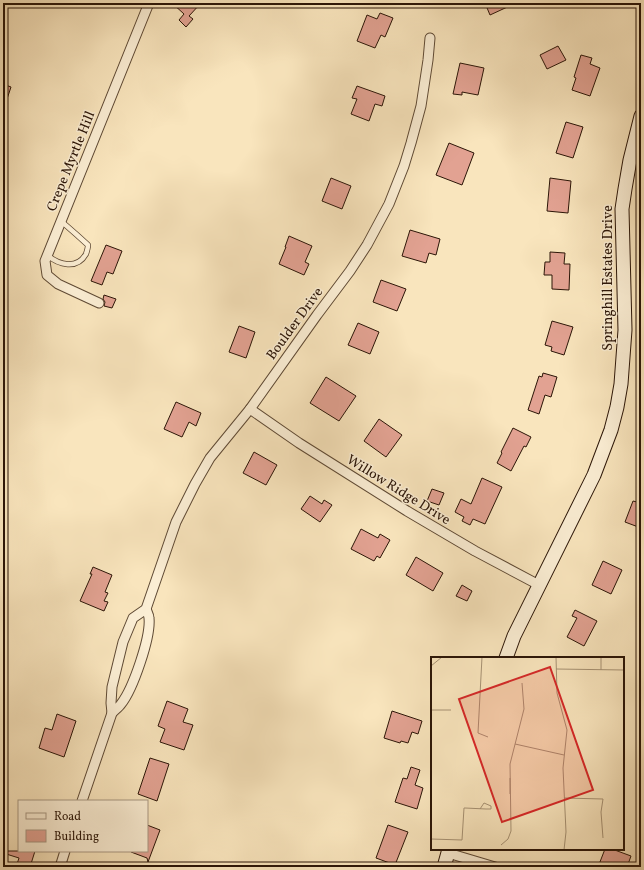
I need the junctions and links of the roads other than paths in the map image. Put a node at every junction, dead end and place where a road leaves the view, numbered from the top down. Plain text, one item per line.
1 (149, 3) edge
2 (430, 38) dead end
3 (641, 116) edge
4 (61, 220) junction
5 (47, 255) junction
6 (99, 303) dead end
7 (250, 409) junction
8 (539, 585) junction
9 (146, 610) junction
10 (506, 657) edge
11 (112, 713) junction
12 (82, 800) edge
13 (448, 851) edge
14 (66, 852) edge
15 (60, 867) edge
16 (444, 867) edge
17 (495, 867) edge

1 - 4 street, Crepe Myrtle Hill
2 - 7 street, Boulder Drive
3 - 8 street, Springhill Estates Drive
4 - 5 street, Crepe Myrtle Hill
4 - 5 lane
5 - 6 street, Crepe Myrtle Hill
7 - 8 street, Willow Ridge Drive
7 - 9 street, Boulder Drive
8 - 10 street, Springhill Estates Drive
9 - 11 street, Boulder Drive
9 - 11 street, Boulder Drive
11 - 12 street, Boulder Drive
13 - 16 street
13 - 17 street
14 - 15 street

